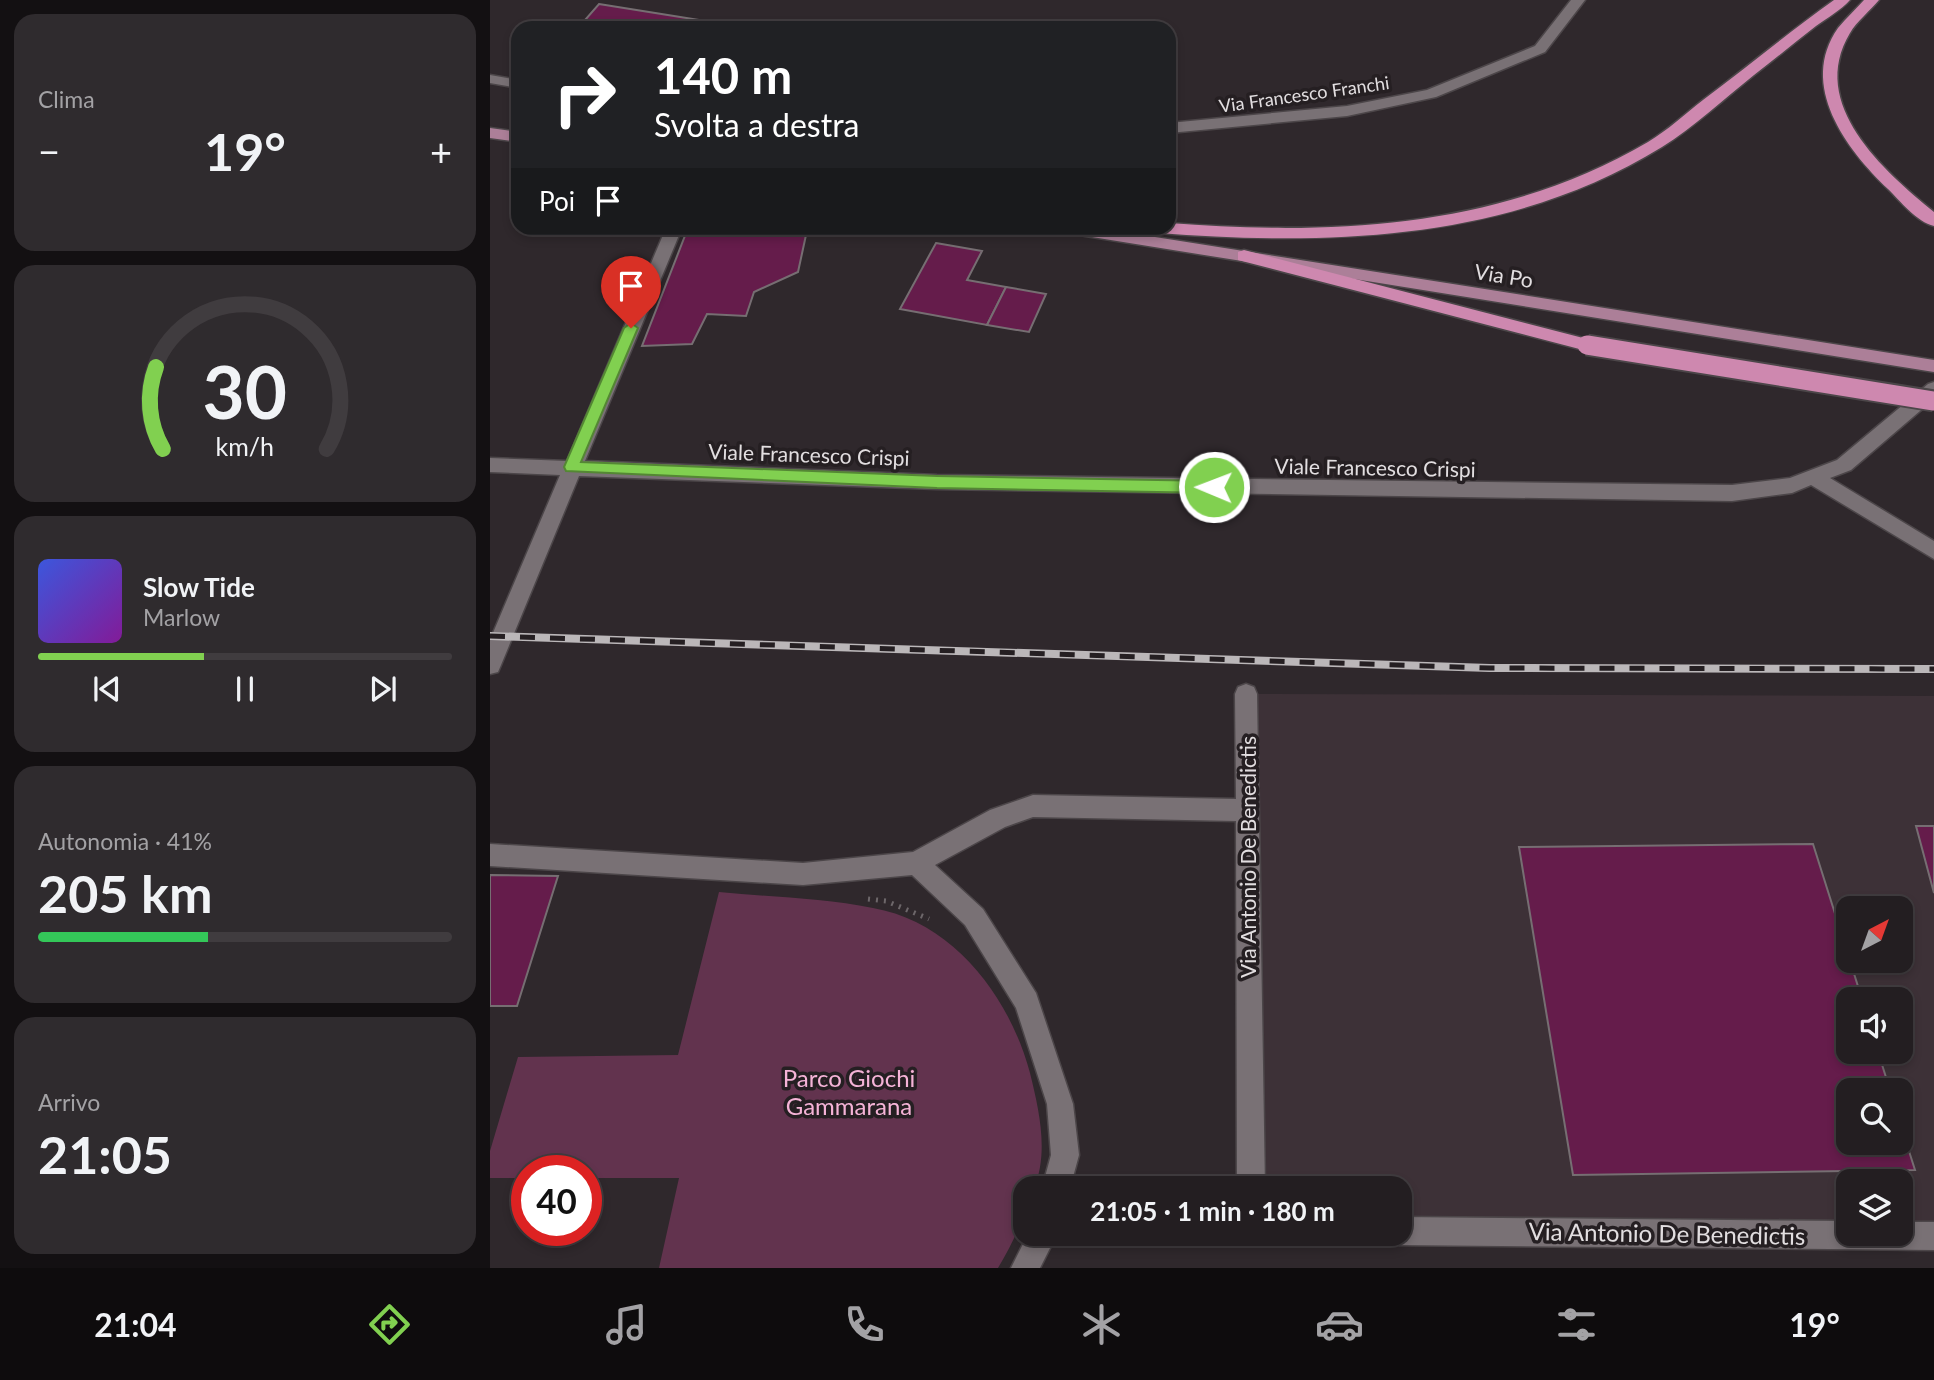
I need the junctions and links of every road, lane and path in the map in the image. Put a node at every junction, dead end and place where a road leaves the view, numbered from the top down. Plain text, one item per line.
1 (1578, 0) edge
2 (1843, 0) edge
3 (1871, 0) edge
4 (490, 79) edge
5 (511, 84) edge
6 (1176, 127) edge
7 (490, 133) edge
8 (511, 136) edge
9 (1934, 221) edge
10 (1176, 229) edge
11 (671, 235) edge
12 (1112, 235) edge
13 (1244, 256) junction
14 (1934, 366) edge
15 (1934, 389) edge
16 (1934, 401) edge
17 (490, 465) edge
18 (572, 467) junction
19 (1813, 477) junction
20 (1934, 551) edge
21 (490, 665) edge
22 (1247, 694) dead end
23 (1246, 810) junction
24 (490, 855) edge
25 (916, 863) junction
26 (861, 898) dead end
27 (936, 924) dead end
28 (1059, 1176) edge
29 (1251, 1176) edge
30 (1412, 1231) edge
31 (1934, 1236) edge
32 (1037, 1246) edge
33 (1025, 1268) edge

1 - 6 street, Via Francesco Franchi
2 - 10 highway
3 - 9 highway
4 - 5 street
7 - 8 main road
11 - 18 street
12 - 13 main road, Via Po
13 - 14 main road, Via Po
13 - 16 highway, bridge
15 - 19 street, Viale Francesco Crispi
17 - 18 street, Viale Francesco Crispi
18 - 19 street, Viale Francesco Crispi
18 - 21 street
19 - 20 street
22 - 23 street, Via Antonio De Benedictis
23 - 25 street
23 - 29 street, Via Antonio De Benedictis
24 - 25 street
25 - 28 street
26 - 27 path
30 - 31 street, Via Antonio De Benedictis
32 - 33 street

